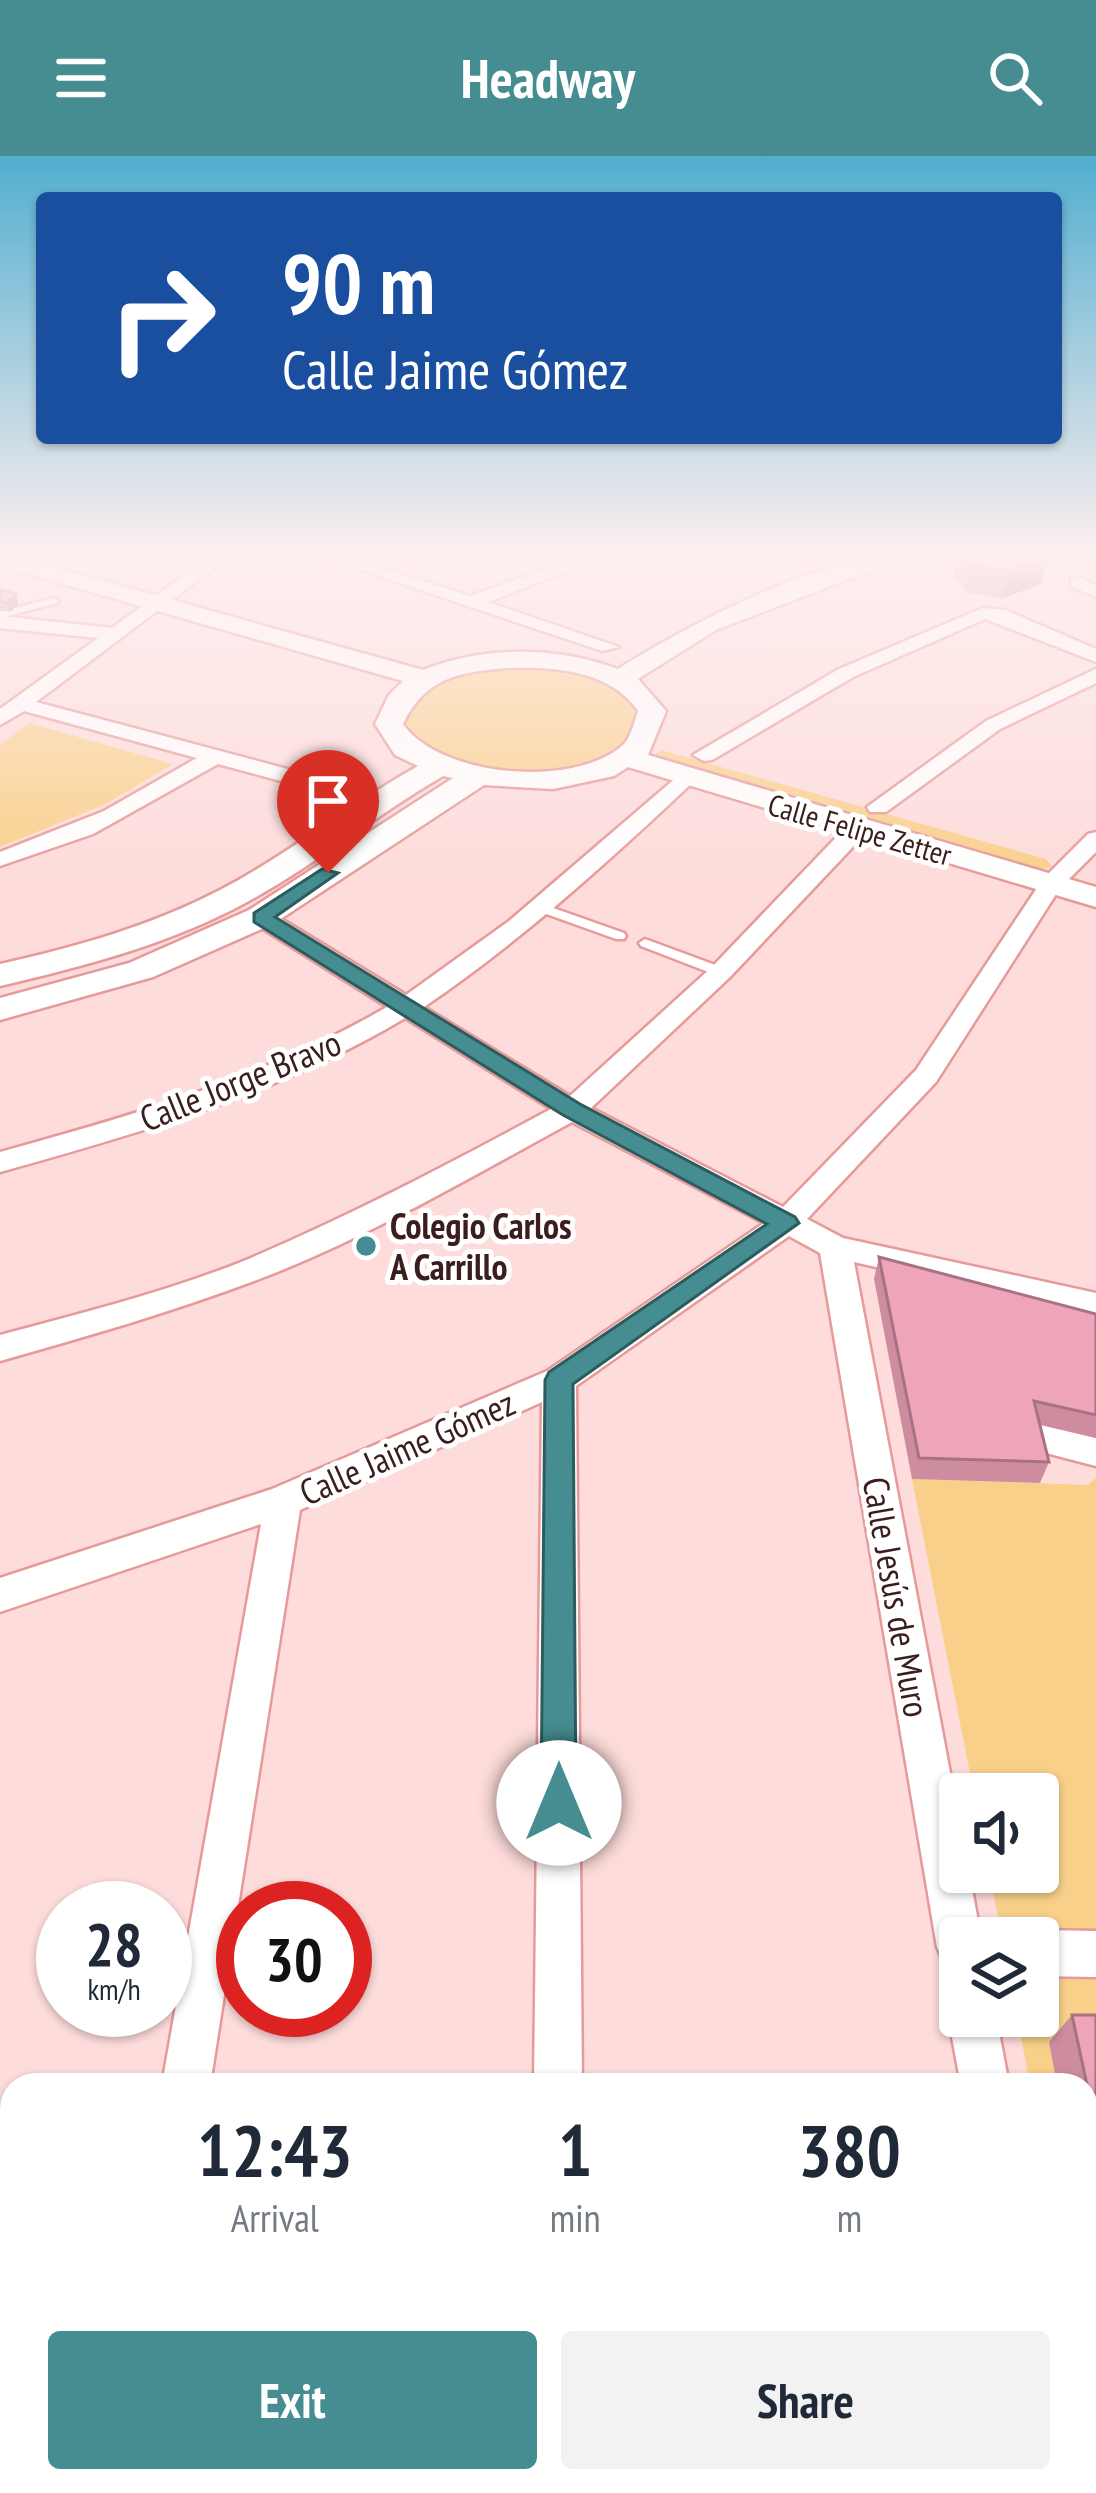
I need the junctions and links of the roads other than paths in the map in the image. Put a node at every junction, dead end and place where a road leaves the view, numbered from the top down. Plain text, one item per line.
1 (73, 665) edge
2 (376, 665) edge
3 (477, 665) edge
4 (575, 665) edge
5 (643, 665) edge
6 (865, 665) edge
7 (1096, 675) edge
8 (425, 679) junction
9 (620, 679) junction
10 (365, 693) dead end
11 (396, 702) junction
12 (7, 707) edge
13 (636, 747) junction
14 (215, 756) junction
15 (694, 767) junction
16 (436, 768) junction
17 (474, 778) junction
18 (377, 800) junction
19 (867, 818) junction
20 (1089, 855) edge
21 (0, 860) edge
22 (1051, 884) junction
23 (1096, 897) edge
24 (542, 908) junction
25 (261, 917) junction
26 (620, 936) dead end
27 (645, 943) dead end
28 (721, 971) junction
29 (0, 975) edge
30 (408, 1006) junction
31 (0, 1009) edge
32 (572, 1110) junction
33 (0, 1162) edge
34 (786, 1223) junction
35 (835, 1247) junction
36 (1096, 1305) edge
37 (0, 1348) edge
38 (559, 1380) junction
39 (1031, 1436) edge
40 (1096, 1452) edge
41 (284, 1501) junction
42 (0, 1595) edge
43 (955, 1917) edge
44 (1059, 1953) edge
45 (1096, 1954) edge
46 (976, 2037) edge
47 (188, 2073) edge
48 (558, 2073) edge
49 (983, 2073) edge

1 - 12 street
2 - 8 main road
3 - 8 main road
4 - 9 main road
5 - 9 main road
6 - 15 street, Calle Jorge Bravo
7 - 19 street
8 - 11 main road
9 - 13 main road
10 - 11 main road
11 - 16 main road
12 - 14 street
13 - 15 main road, Calle Felipe Zetter
13 - 17 main road
14 - 18 street
14 - 21 street
15 - 19 main road, Calle Felipe Zetter
15 - 24 street, Calle Jorge Bravo
16 - 17 main road
16 - 18 main road
17 - 25 main road
18 - 29 main road
19 - 20 main road, Calle Felipe Zetter
19 - 22 main road, Calle Felipe Zetter
19 - 28 street
20 - 22 street, Calle Jaime Gómez
22 - 23 main road, Calle Felipe Zetter
22 - 34 street, Calle Jaime Gómez
24 - 26 lane
24 - 30 street, Calle Jorge Bravo
25 - 30 street
25 - 31 main road
27 - 28 lane
28 - 32 street
30 - 32 street
30 - 33 street, Calle Jorge Bravo
32 - 34 street
32 - 37 street
34 - 35 street
34 - 38 street, Calle Jaime Gómez
35 - 36 street
35 - 43 street, Calle Jesús de Muro
38 - 41 street, Calle Jaime Gómez
38 - 48 street
39 - 40 street
41 - 42 street, Calle Jaime Gómez
41 - 47 street
44 - 45 street
46 - 49 street

